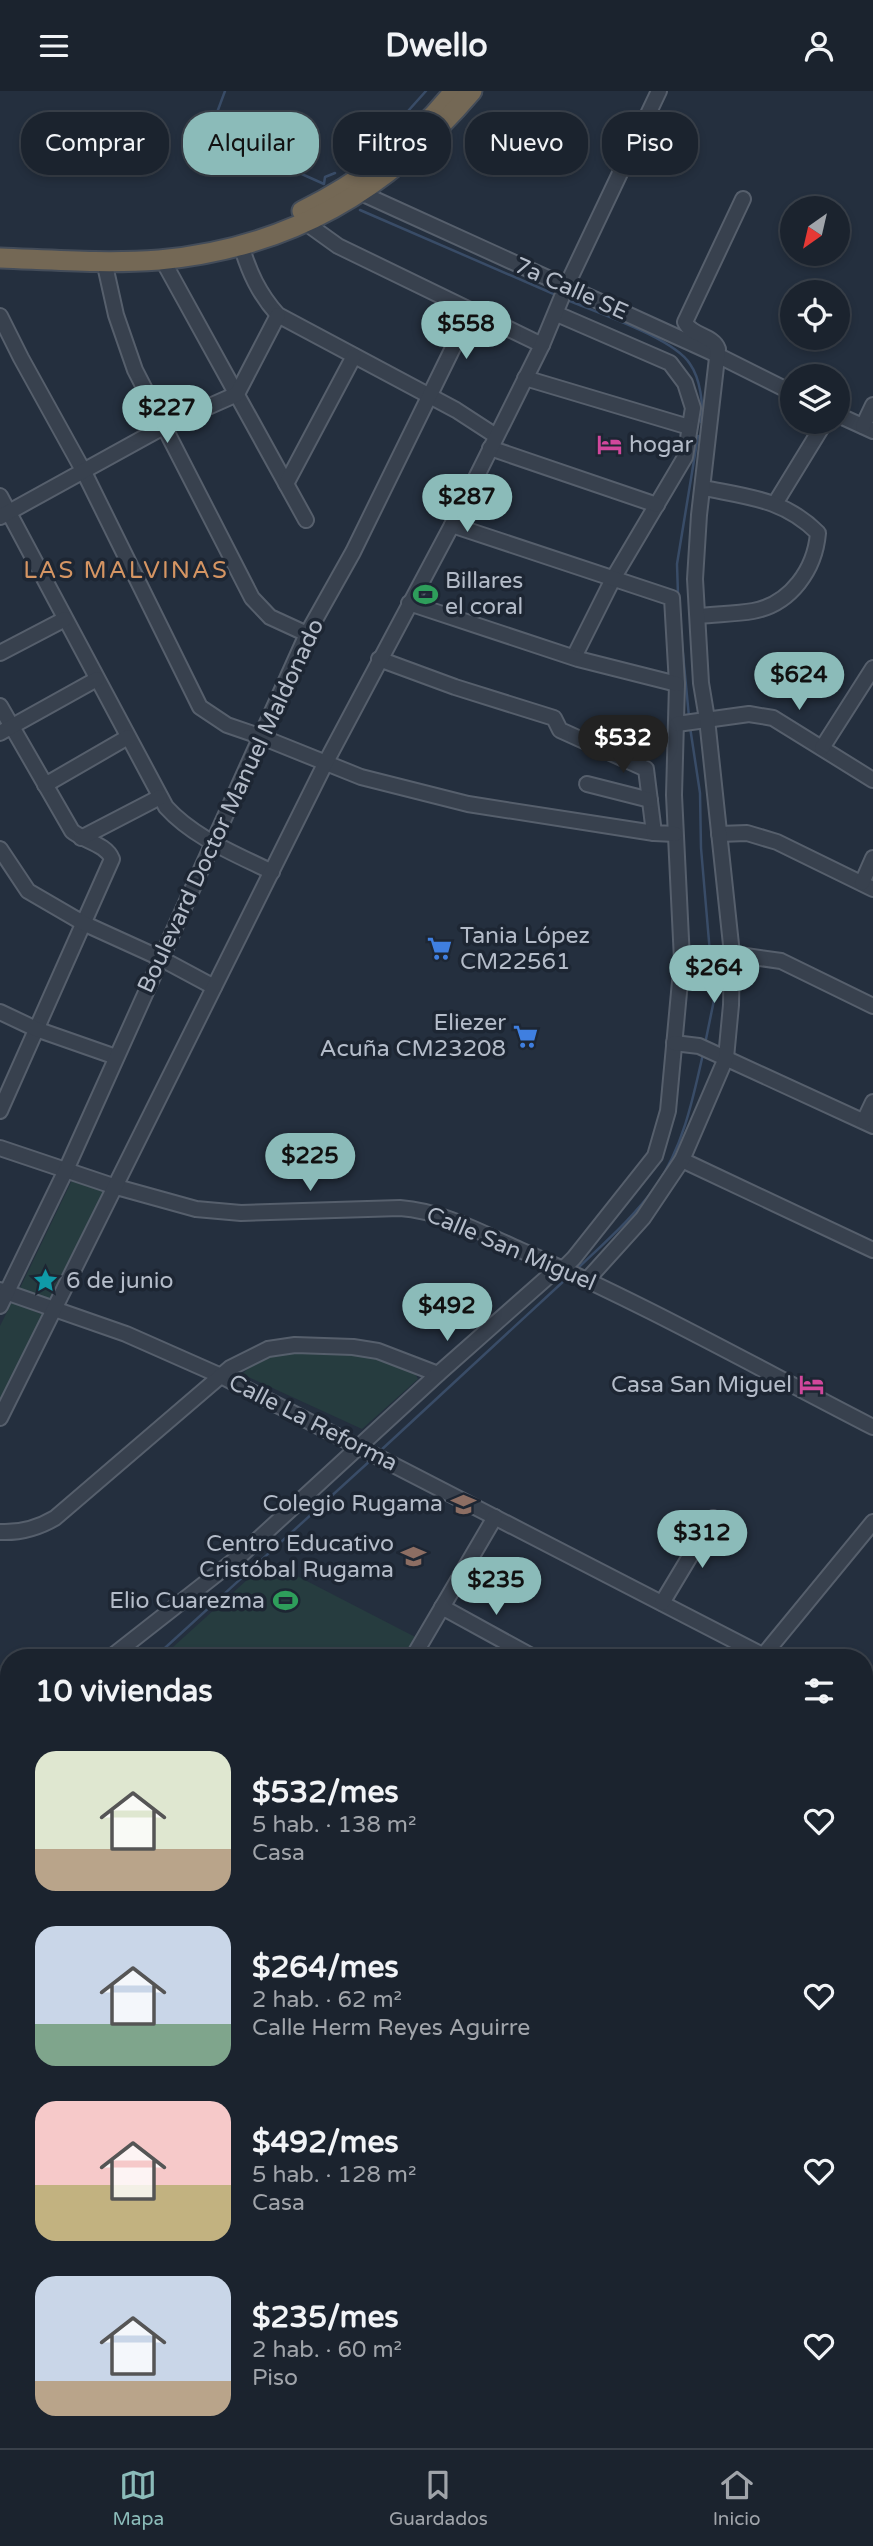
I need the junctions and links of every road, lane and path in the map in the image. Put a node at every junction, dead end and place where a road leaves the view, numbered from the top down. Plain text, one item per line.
1 (454, 91) edge
2 (472, 91) edge
3 (659, 91) edge
4 (357, 188) junction
5 (743, 199) dead end
6 (306, 223) junction
7 (241, 245) junction
8 (0, 247) edge
9 (0, 258) edge
10 (162, 259) junction
11 (104, 261) junction
12 (562, 299) junction
13 (471, 311) junction
14 (278, 315) junction
15 (0, 316) edge
16 (542, 345) junction
17 (717, 355) junction
18 (354, 356) junction
19 (525, 378) junction
20 (780, 386) edge
21 (237, 394) junction
22 (430, 397) junction
23 (873, 405) edge
24 (850, 421) edge
25 (165, 426) junction
26 (689, 428) junction
27 (868, 429) edge
28 (818, 434) edge
29 (493, 442) junction
30 (84, 472) junction
31 (286, 484) junction
32 (704, 488) junction
33 (0, 496) edge
34 (776, 502) junction
35 (657, 505) junction
36 (4, 515) edge
37 (306, 520) dead end
38 (452, 525) junction
39 (614, 577) junction
40 (409, 603) junction
41 (699, 616) junction
42 (65, 619) junction
43 (307, 634) junction
44 (0, 653) edge
45 (574, 657) junction
46 (379, 659) junction
47 (873, 668) edge
48 (97, 679) junction
49 (677, 684) junction
50 (0, 706) edge
51 (690, 721) junction
52 (6, 730) edge
53 (259, 736) junction
54 (128, 737) junction
55 (822, 748) junction
56 (326, 762) junction
57 (873, 780) edge
58 (587, 784) dead end
59 (45, 785) junction
60 (160, 797) junction
61 (650, 800) junction
62 (654, 832) junction
63 (676, 834) junction
64 (719, 834) junction
65 (81, 838) junction
66 (212, 842) junction
67 (0, 849) edge
68 (873, 858) edge
69 (272, 872) junction
70 (867, 886) edge
71 (83, 923) junction
72 (732, 954) junction
73 (160, 958) junction
74 (214, 987) junction
75 (873, 1006) edge
76 (0, 1012) edge
77 (36, 1029) junction
78 (677, 1043) junction
79 (116, 1057) junction
80 (724, 1057) junction
81 (873, 1102) edge
82 (0, 1111) edge
83 (868, 1123) edge
84 (0, 1148) edge
85 (681, 1160) junction
86 (66, 1170) junction
87 (113, 1186) junction
88 (873, 1250) edge
89 (563, 1269) junction
90 (585, 1279) junction
91 (4, 1291) edge
92 (0, 1306) edge
93 (56, 1309) junction
94 (438, 1374) junction
95 (221, 1376) junction
96 (0, 1418) edge
97 (873, 1427) edge
98 (361, 1447) junction
99 (495, 1517) junction
100 (713, 1518) dead end
101 (873, 1522) edge
102 (0, 1532) edge
103 (662, 1603) junction
104 (442, 1607) junction
105 (121, 1649) edge
106 (418, 1649) edge
107 (518, 1649) edge
108 (748, 1649) edge
109 (770, 1649) edge

1 - 4 highway
2 - 4 highway
3 - 12 street
4 - 6 highway
4 - 8 highway
4 - 12 street, 7a Calle SE
5 - 17 street
6 - 7 highway
6 - 13 street
7 - 10 highway
7 - 14 street
9 - 11 highway
10 - 11 highway
10 - 21 street
11 - 25 street
12 - 16 street
12 - 17 street, 7a Calle SE
12 - 26 street
13 - 16 street
13 - 22 street, Boulevard Doctor Manuel Maldonado
14 - 18 street
14 - 21 street
15 - 30 street
16 - 19 street
17 - 20 street, 7a Calle SE
17 - 32 street
18 - 22 street
18 - 31 street
19 - 26 street
19 - 29 street
21 - 25 street
21 - 31 street
22 - 29 street
22 - 43 street, Boulevard Doctor Manuel Maldonado
23 - 27 street
24 - 27 street
25 - 30 street
25 - 43 street
26 - 35 street
28 - 34 street
29 - 35 street
29 - 38 street
30 - 36 street
30 - 53 street
31 - 37 street
32 - 34 street
32 - 41 street
33 - 36 street
34 - 41 street
35 - 39 street
36 - 42 street
38 - 39 street
38 - 40 street
39 - 45 street
39 - 49 street
40 - 45 street
40 - 46 street
41 - 51 street
42 - 44 street
42 - 48 street
43 - 53 street, Boulevard Doctor Manuel Maldonado
45 - 49 street
46 - 56 street
46 - 61 street
47 - 55 street
48 - 52 street
48 - 54 street
49 - 51 street
50 - 52 street
51 - 55 street
51 - 63 street
51 - 64 street
52 - 59 street
53 - 56 street
53 - 66 street, Boulevard Doctor Manuel Maldonado
54 - 59 street
54 - 60 street
55 - 57 street
56 - 62 street
56 - 69 street
58 - 61 street
59 - 65 street
60 - 65 street
60 - 66 street
61 - 62 street
62 - 63 street
63 - 78 street
64 - 70 street
64 - 72 street
65 - 71 street
66 - 69 street
66 - 73 street, Boulevard Doctor Manuel Maldonado
67 - 71 street
68 - 70 street
69 - 74 street
71 - 73 street
71 - 77 street
72 - 75 street
72 - 80 street
73 - 74 street
73 - 79 street, Boulevard Doctor Manuel Maldonado
74 - 87 street
76 - 77 street
77 - 79 street
77 - 82 street
78 - 80 street
78 - 89 street
79 - 86 street, Boulevard Doctor Manuel Maldonado
80 - 83 street
80 - 85 street
81 - 83 street
84 - 86 street, Calle San Miguel
85 - 88 street
85 - 90 street
86 - 87 street, Calle San Miguel
86 - 91 street, Boulevard Doctor Manuel Maldonado
87 - 89 street, Calle San Miguel
87 - 93 street
89 - 90 street, Calle San Miguel
89 - 94 street
90 - 97 street, Calle San Miguel
91 - 92 street, Boulevard Doctor Manuel Maldonado
91 - 93 street, Calle La Reforma
93 - 95 street, Calle La Reforma
93 - 96 street
94 - 95 street
94 - 98 street
95 - 98 street, Calle La Reforma
95 - 102 street
98 - 99 street, Calle La Reforma
98 - 105 street
99 - 103 street, Calle La Reforma
99 - 104 street
100 - 103 street
101 - 109 street
103 - 108 street, Calle La Reforma
104 - 106 street
104 - 107 street

